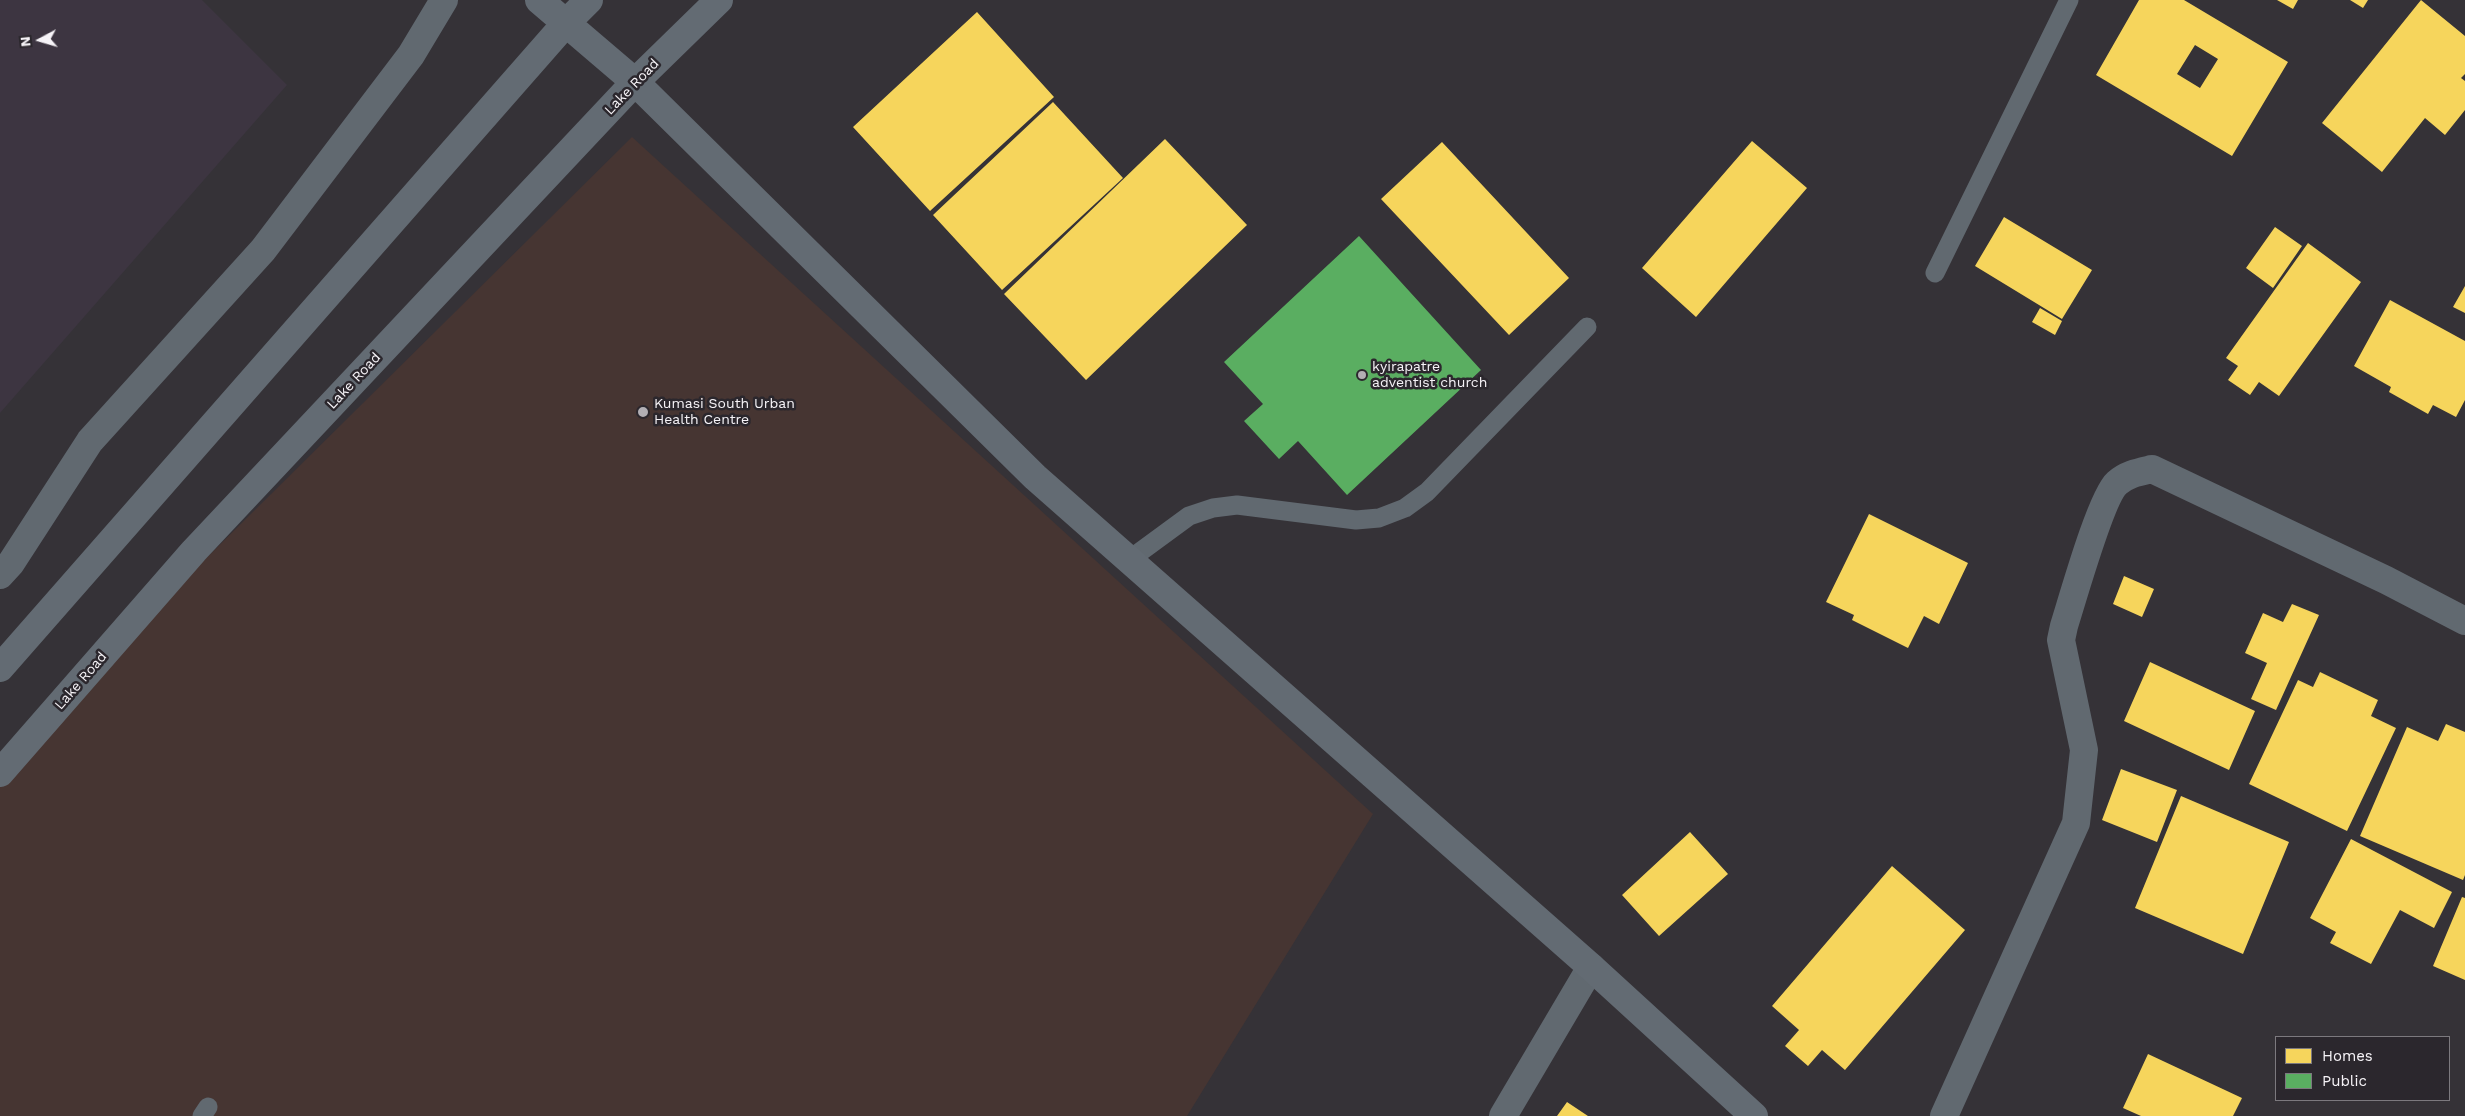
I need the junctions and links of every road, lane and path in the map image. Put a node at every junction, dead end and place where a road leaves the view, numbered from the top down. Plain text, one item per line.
1 (444, 0) edge
2 (539, 0) edge
3 (589, 0) edge
4 (719, 0) edge
5 (2069, 0) edge
6 (566, 23) junction
7 (635, 82) junction
8 (1935, 273) dead end
9 (1587, 327) dead end
10 (1130, 560) junction
11 (0, 576) edge
12 (2465, 621) edge
13 (0, 668) edge
14 (0, 773) edge
15 (1591, 967) junction
16 (1503, 1116) edge
17 (1754, 1116) edge
18 (1944, 1116) edge

1 - 11 street
2 - 6 main road
3 - 6 main road
4 - 7 main road, Lake Road
5 - 8 lane
6 - 7 main road
6 - 13 main road
7 - 10 main road
7 - 14 main road, Lake Road
9 - 10 lane
10 - 15 main road
12 - 18 street
15 - 16 street
15 - 17 main road

